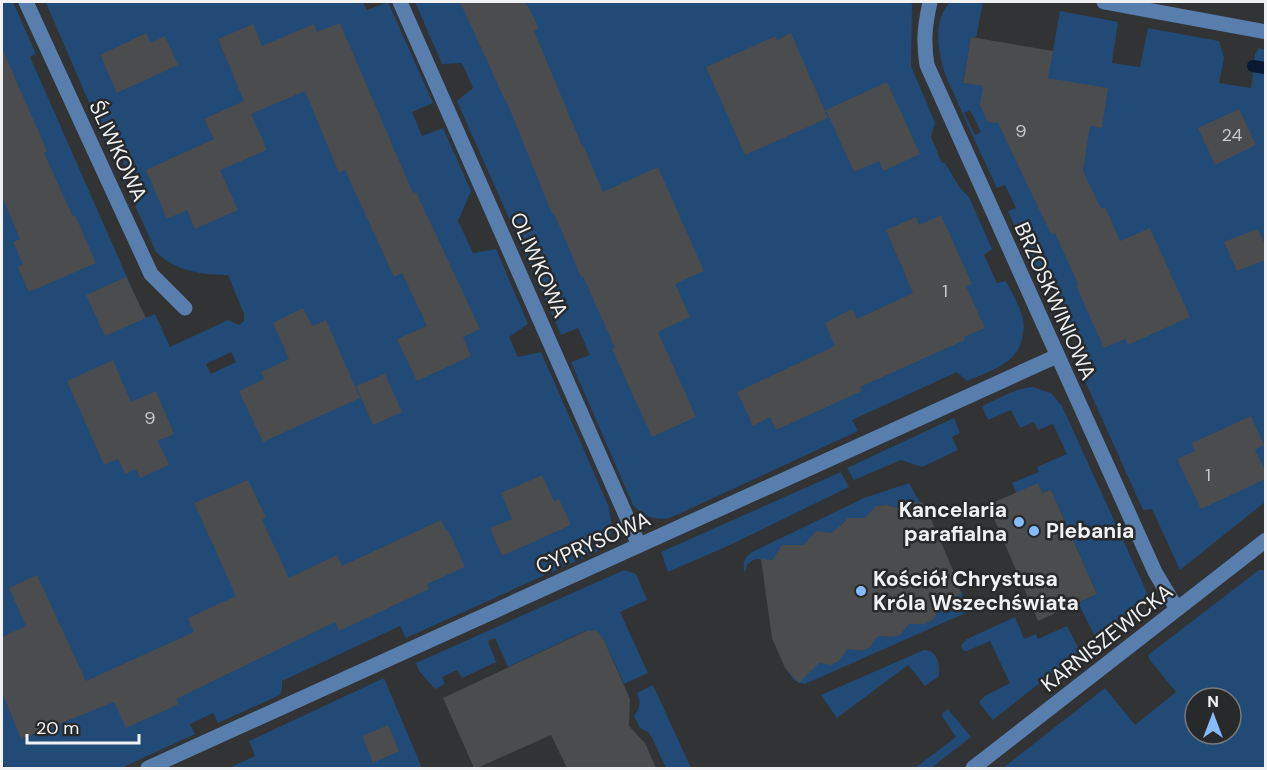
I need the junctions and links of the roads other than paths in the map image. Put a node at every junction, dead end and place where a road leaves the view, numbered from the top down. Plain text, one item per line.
1 (26, 2) edge
2 (400, 2) edge
3 (930, 2) edge
4 (1104, 2) edge
5 (1266, 32) edge
6 (185, 308) dead end
7 (1057, 356) junction
8 (1266, 540) edge
9 (639, 545) junction
10 (1177, 609) junction
11 (148, 768) edge
12 (973, 768) edge

1 - 6 street, ŚLIWKOWA
2 - 9 street, OLIWKOWA
3 - 7 street, BRZOSKWINIOWA
4 - 5 street
7 - 9 street, CYPRYSOWA
7 - 10 street, BRZOSKWINIOWA
8 - 10 street, KARNISZEWICKA
9 - 11 street, CYPRYSOWA
10 - 12 street, KARNISZEWICKA

